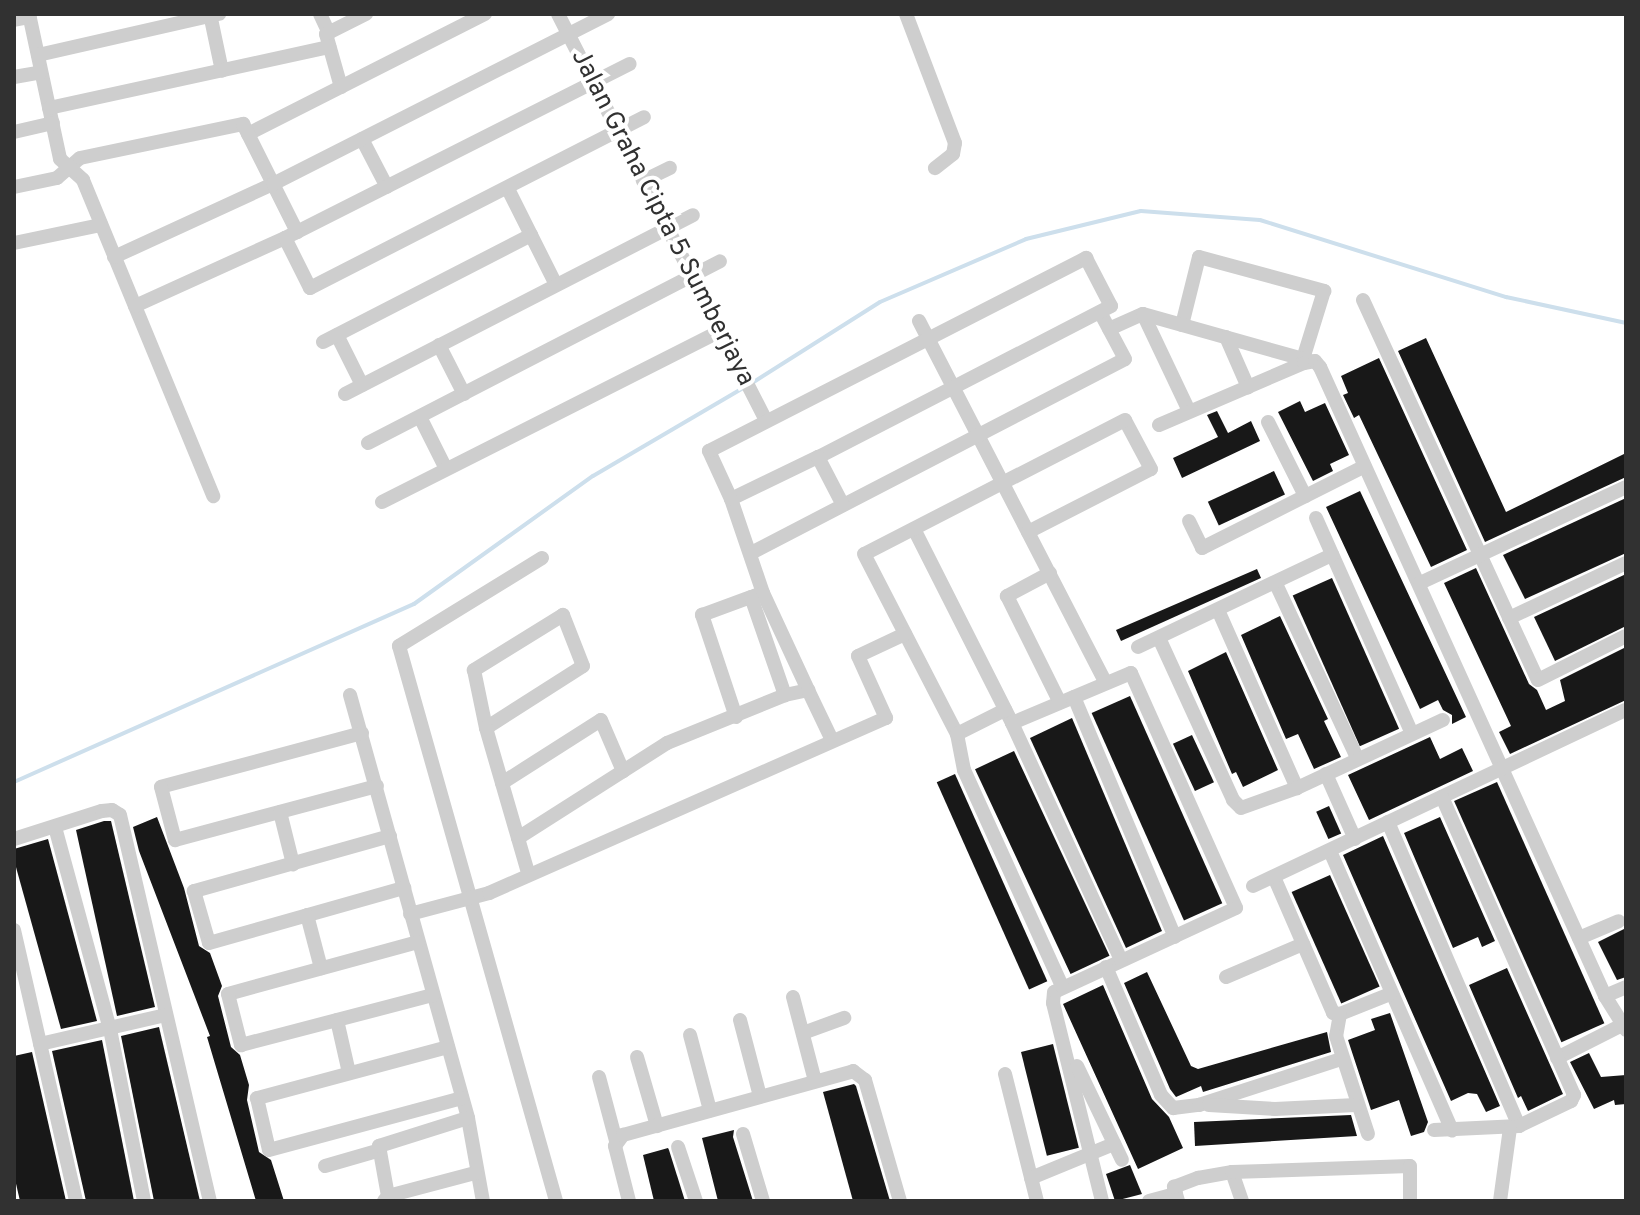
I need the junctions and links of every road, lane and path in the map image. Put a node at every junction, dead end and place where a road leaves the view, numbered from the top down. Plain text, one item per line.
1 (320, 14) edge
2 (366, 14) edge
3 (485, 14) edge
4 (558, 14) edge
5 (608, 14) edge
6 (906, 14) edge
7 (30, 15) edge
8 (213, 15) edge
9 (14, 20) edge
10 (569, 34) junction
11 (329, 40) junction
12 (38, 55) junction
13 (629, 64) dead end
14 (222, 71) junction
15 (41, 72) junction
16 (14, 77) edge
17 (593, 83) junction
18 (341, 87) junction
19 (51, 116) junction
20 (644, 117) dead end
21 (618, 131) junction
22 (14, 132) edge
23 (248, 134) junction
24 (362, 139) junction
25 (69, 168) junction
26 (670, 168) dead end
27 (935, 168) dead end
28 (643, 181) junction
29 (273, 184) junction
30 (14, 187) edge
31 (387, 187) junction
32 (508, 189) junction
33 (693, 215) dead end
34 (101, 225) junction
35 (667, 229) junction
36 (291, 235) junction
37 (531, 235) junction
38 (14, 243) edge
39 (114, 257) junction
40 (720, 261) dead end
41 (693, 275) junction
42 (556, 285) junction
43 (1363, 300) dead end
44 (135, 306) junction
45 (1100, 312) junction
46 (1143, 314) junction
47 (919, 321) dead end
48 (1182, 325) junction
49 (1109, 329) junction
50 (720, 331) junction
51 (337, 335) junction
52 (1226, 337) junction
53 (929, 339) junction
54 (323, 342) dead end
55 (439, 345) junction
56 (1306, 360) junction
57 (362, 385) junction
58 (954, 387) junction
59 (1248, 387) junction
60 (345, 394) dead end
61 (464, 394) junction
62 (1189, 411) junction
63 (420, 417) junction
64 (766, 421) junction
65 (1268, 422) dead end
66 (1159, 425) dead end
67 (978, 435) junction
68 (368, 443) dead end
69 (818, 457) junction
70 (1365, 466) junction
71 (446, 469) junction
72 (1003, 483) junction
73 (1626, 487) edge
74 (213, 496) dead end
75 (1305, 496) junction
76 (731, 499) junction
77 (382, 502) dead end
78 (843, 505) junction
79 (1316, 518) dead end
80 (1189, 521) dead end
81 (914, 529) junction
82 (1028, 532) junction
83 (751, 553) junction
84 (1332, 555) junction
85 (1481, 555) junction
86 (542, 558) dead end
87 (1626, 563) edge
88 (1050, 573) junction
89 (1420, 583) junction
90 (1276, 584) junction
91 (757, 595) junction
92 (1218, 610) junction
93 (1509, 618) junction
94 (905, 634) junction
95 (1626, 636) edge
96 (1159, 638) junction
97 (1138, 647) dead end
98 (1106, 683) junction
99 (808, 690) junction
100 (350, 695) dead end
101 (785, 695) junction
102 (1074, 697) junction
103 (1060, 703) junction
104 (1626, 710) edge
105 (1009, 716) junction
106 (736, 717) junction
107 (1443, 720) dead end
108 (486, 728) junction
109 (362, 733) junction
110 (957, 734) junction
111 (1412, 734) junction
112 (832, 740) junction
113 (1357, 758) junction
114 (1501, 769) junction
115 (623, 771) junction
116 (1326, 774) junction
117 (502, 783) junction
118 (377, 786) junction
119 (1297, 788) junction
120 (1442, 797) junction
121 (280, 812) junction
122 (1388, 822) junction
123 (55, 827) junction
124 (390, 836) junction
125 (518, 838) junction
126 (14, 839) edge
127 (1355, 839) junction
128 (1330, 851) junction
129 (293, 864) junction
130 (528, 873) junction
131 (1274, 877) junction
132 (1253, 886) dead end
133 (404, 888) junction
134 (470, 897) junction
135 (410, 914) junction
136 (307, 915) junction
137 (1619, 921) dead end
138 (14, 930) edge
139 (1175, 937) junction
140 (1579, 938) junction
141 (418, 942) junction
142 (1303, 944) junction
143 (1121, 960) junction
144 (1106, 967) junction
145 (321, 968) junction
146 (1226, 977) dead end
147 (1062, 986) junction
148 (1626, 987) edge
149 (1390, 994) junction
150 (433, 995) junction
151 (1605, 996) junction
152 (793, 997) dead end
153 (1619, 1009) edge
154 (1340, 1014) junction
155 (166, 1015) junction
156 (844, 1018) dead end
157 (337, 1020) junction
158 (740, 1020) dead end
159 (1624, 1028) edge
160 (110, 1029) junction
161 (803, 1033) junction
162 (690, 1035) dead end
163 (1064, 1040) junction
164 (40, 1044) junction
165 (448, 1047) junction
166 (637, 1057) dead end
167 (1557, 1058) junction
168 (1341, 1059) junction
169 (349, 1073) junction
170 (1005, 1074) dead end
171 (599, 1077) dead end
172 (815, 1081) junction
173 (760, 1096) junction
174 (462, 1098) junction
175 (1199, 1105) junction
176 (1356, 1105) junction
177 (710, 1110) junction
178 (468, 1118) junction
179 (657, 1126) junction
180 (1515, 1127) junction
181 (1434, 1130) dead end
182 (1452, 1130) junction
183 (743, 1134) dead end
184 (1368, 1134) dead end
185 (616, 1141) junction
186 (1114, 1144) junction
187 (678, 1147) dead end
188 (377, 1151) junction
189 (1093, 1153) junction
190 (1122, 1160) dead end
191 (325, 1166) dead end
192 (1232, 1172) junction
193 (475, 1173) junction
194 (1031, 1178) junction
195 (386, 1198) edge
196 (1177, 1198) edge
197 (76, 1201) edge
198 (144, 1201) edge
199 (210, 1201) edge
200 (483, 1201) edge
201 (556, 1201) edge
202 (629, 1201) edge
203 (696, 1201) edge
204 (763, 1201) edge
205 (900, 1201) edge
206 (1037, 1201) edge
207 (1102, 1201) edge
208 (1149, 1201) edge
209 (1242, 1201) edge
210 (1410, 1201) edge
211 (1500, 1201) edge

1 - 11 street
2 - 11 street
3 - 18 street
4 - 10 street, Jalan Graha Cipta 5 Sumberjaya
5 - 10 street
6 - 27 street
7 - 9 street
7 - 12 street
8 - 12 street
8 - 14 street
10 - 17 street, Jalan Graha Cipta 5 Sumberjaya
10 - 24 street
11 - 14 street
11 - 18 street
12 - 15 street
13 - 17 street
14 - 19 street
15 - 16 street
15 - 19 street
17 - 21 street, Jalan Graha Cipta 5 Sumberjaya
17 - 31 street
18 - 23 street
19 - 22 street
19 - 25 street
20 - 21 street
21 - 28 street, Jalan Graha Cipta 5 Sumberjaya
21 - 32 street
23 - 25 street
23 - 29 street
24 - 29 street
24 - 31 street
25 - 30 street
25 - 34 street
26 - 28 street
28 - 35 street, Jalan Graha Cipta 5 Sumberjaya
29 - 36 street
29 - 39 street
31 - 36 street
32 - 36 street
32 - 37 street
33 - 35 street
34 - 38 street
34 - 39 street
35 - 41 street, Jalan Graha Cipta 5 Sumberjaya
35 - 42 street
36 - 44 street
37 - 42 street
37 - 51 street
39 - 44 street
40 - 41 street
41 - 50 street, Jalan Graha Cipta 5 Sumberjaya
41 - 61 street
42 - 55 street
43 - 85 street
44 - 74 street
45 - 49 street
45 - 53 street
45 - 58 street
46 - 48 street
46 - 49 street
46 - 62 street
47 - 53 street
48 - 52 street
48 - 56 street
49 - 67 street
50 - 64 street, Jalan Graha Cipta 5 Sumberjaya
50 - 71 street
51 - 54 street
51 - 57 street
52 - 56 street
52 - 59 street
53 - 58 street
53 - 64 street
55 - 57 street
55 - 61 street
56 - 59 street
56 - 70 street
57 - 60 street
58 - 67 street
58 - 69 street
59 - 62 street
61 - 63 street
62 - 66 street
63 - 68 street
63 - 71 street
64 - 76 street
65 - 75 street
67 - 72 street
67 - 78 street
69 - 76 street
69 - 78 street
70 - 75 street
70 - 89 street
71 - 77 street
72 - 81 street
72 - 82 street
72 - 82 street
73 - 85 street
75 - 80 street
76 - 83 street
78 - 83 street
79 - 84 street
81 - 94 street
81 - 105 street
82 - 88 street
83 - 91 street
84 - 90 street
84 - 111 street
85 - 89 street
85 - 93 street
86 - 134 street
87 - 93 street
88 - 98 street
88 - 103 street
89 - 114 street
90 - 92 street
90 - 113 street
91 - 99 street
91 - 101 street
91 - 106 street
92 - 96 street
92 - 119 street
93 - 95 street
94 - 110 street
94 - 112 street
96 - 97 street
96 - 119 street
98 - 102 street
98 - 139 street
99 - 101 street
99 - 112 street
100 - 109 street
101 - 106 street
102 - 103 street
102 - 139 street
103 - 105 street
104 - 114 street
105 - 110 street
105 - 143 street
106 - 115 street
107 - 111 street
108 - 108 street
108 - 117 street
109 - 118 street
109 - 121 street
110 - 147 street
111 - 113 street
112 - 130 street
113 - 116 street
114 - 120 street
114 - 140 street
115 - 117 street
115 - 125 street
116 - 119 street
116 - 127 street
117 - 125 street
118 - 121 street
118 - 124 street
120 - 122 street
120 - 167 street
121 - 129 street
122 - 127 street
122 - 180 street
123 - 126 street
123 - 155 street
123 - 160 street
124 - 129 street
124 - 133 street
125 - 130 street
127 - 128 street
128 - 131 street
128 - 149 street
129 - 136 street
130 - 134 street
131 - 132 street
131 - 142 street
133 - 135 street
133 - 136 street
134 - 135 street
134 - 201 street
135 - 141 street
136 - 145 street
137 - 140 street
138 - 164 street
139 - 143 street
140 - 151 street
141 - 145 street
141 - 150 street
142 - 146 street
142 - 154 street
143 - 144 street
144 - 147 street
144 - 175 street
145 - 157 street
147 - 163 street
148 - 151 street
149 - 154 street
149 - 182 street
150 - 157 street
150 - 165 street
151 - 153 street
152 - 161 street
153 - 159 street
154 - 168 street
155 - 160 street
155 - 199 street
156 - 161 street
157 - 169 street
158 - 173 street
159 - 167 street
160 - 164 street
160 - 198 street
161 - 172 street
162 - 177 street
163 - 186 street
163 - 189 street
164 - 197 street
165 - 169 street
165 - 174 street
166 - 179 street
167 - 180 street
168 - 175 street
168 - 176 street
169 - 174 street
170 - 194 street
171 - 185 street
172 - 173 street
172 - 205 street
173 - 177 street
174 - 178 street
175 - 176 street
176 - 184 street
177 - 179 street
178 - 188 street
178 - 193 street
179 - 185 street
180 - 182 street
180 - 211 street
181 - 182 street
183 - 204 street
185 - 202 street
186 - 189 street
186 - 190 street
187 - 203 street
188 - 191 street
188 - 195 street
189 - 194 street
189 - 207 street
192 - 196 street
192 - 209 street
192 - 210 street
193 - 195 street
193 - 200 street
194 - 206 street
196 - 208 street

